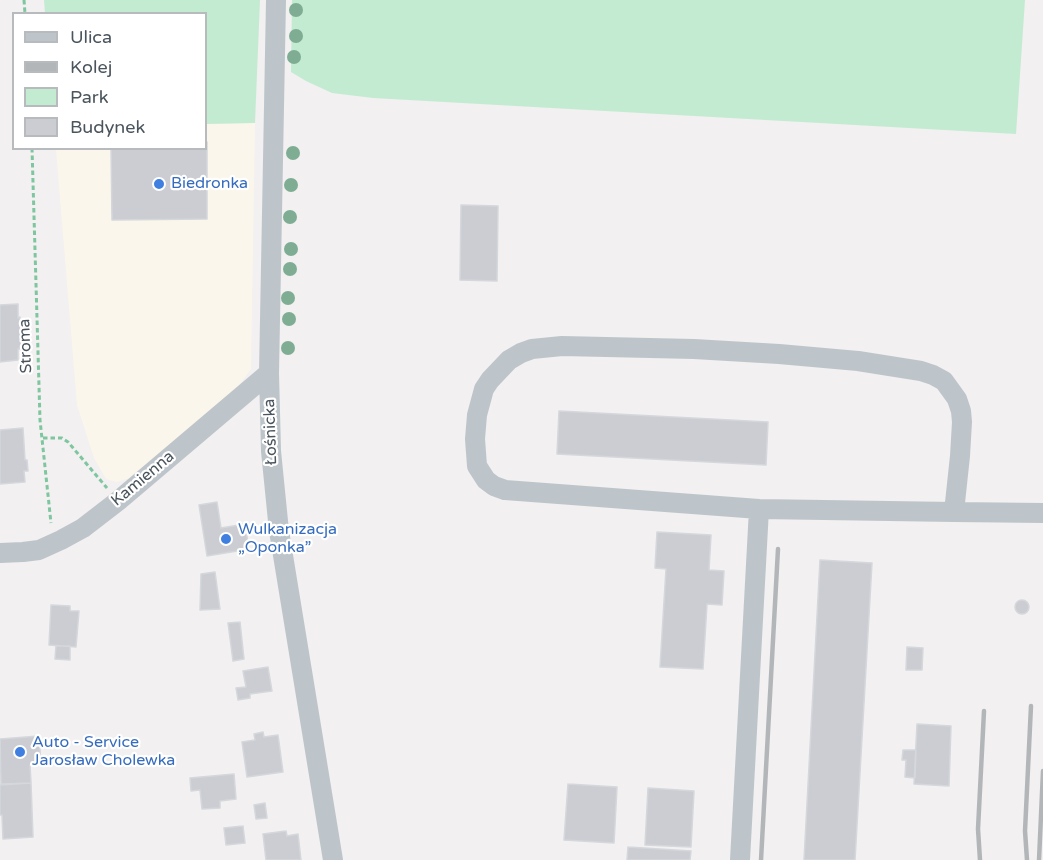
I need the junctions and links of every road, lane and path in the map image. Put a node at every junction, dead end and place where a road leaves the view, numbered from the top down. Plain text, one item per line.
1 (276, 0) edge
2 (32, 150) edge
3 (269, 373) junction
4 (42, 438) junction
5 (118, 501) junction
6 (759, 509) junction
7 (954, 512) junction
8 (1043, 513) edge
9 (54, 543) junction
10 (0, 553) edge
11 (333, 860) edge
12 (740, 860) edge

1 - 3 street, Łośnicka
2 - 4 path, Stroma
3 - 5 street, Kamienna
3 - 11 street, Łośnicka
4 - 5 path
4 - 9 path, Stroma
5 - 9 street, Kamienna
6 - 7 street
6 - 7 street
6 - 12 street
7 - 8 street
9 - 10 street, Kamienna

